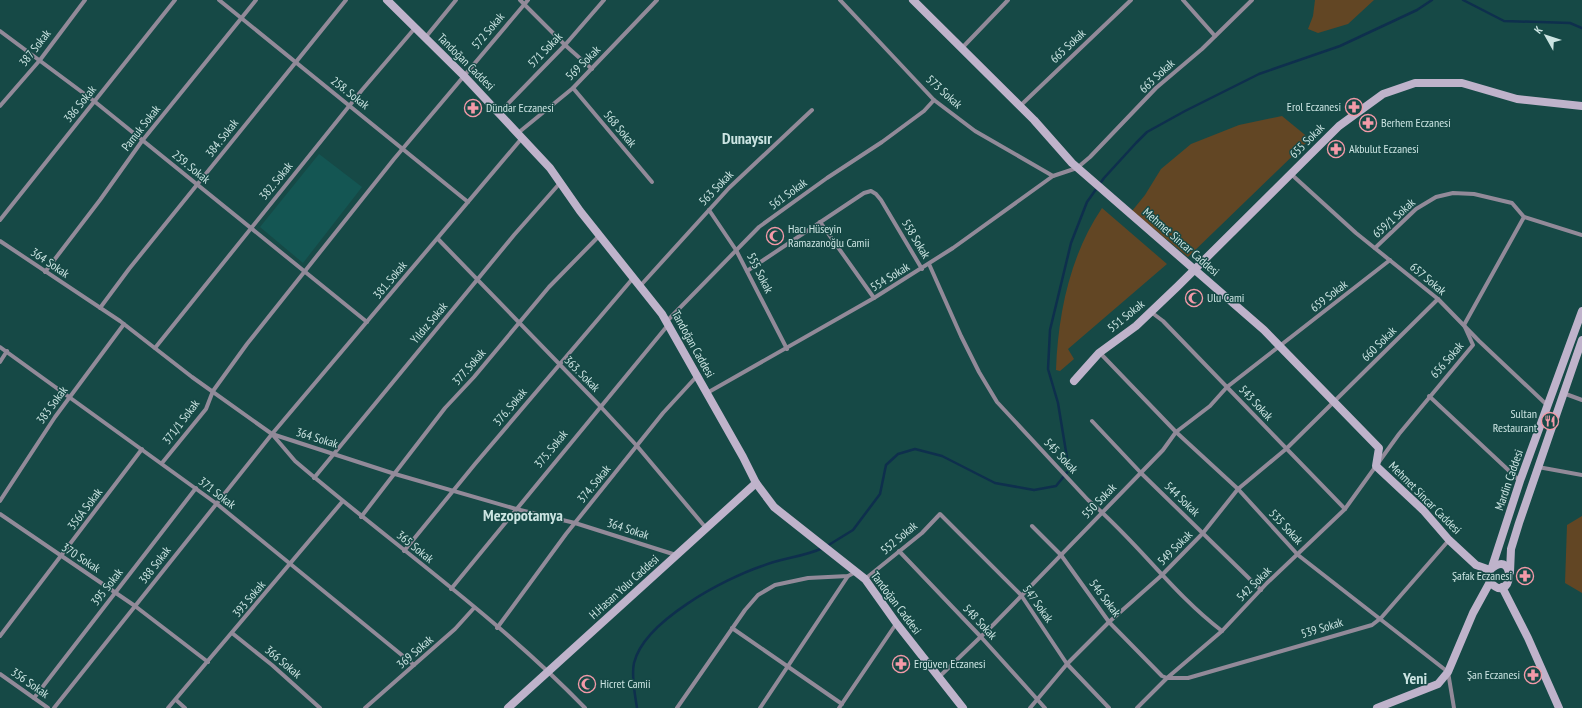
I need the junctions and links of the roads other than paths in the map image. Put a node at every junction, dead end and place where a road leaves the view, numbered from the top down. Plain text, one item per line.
1 (84, 0) edge
2 (175, 0) edge
3 (219, 0) edge
4 (256, 0) edge
5 (346, 0) edge
6 (387, 0) edge
7 (456, 0) edge
8 (520, 0) edge
9 (528, 0) edge
10 (604, 0) edge
11 (657, 0) edge
12 (840, 0) edge
13 (913, 0) edge
14 (1130, 0) edge
15 (1183, 0) edge
16 (1252, 0) edge
17 (1005, 1) edge
18 (524, 4) junction
19 (242, 18) junction
20 (416, 28) junction
21 (0, 31) edge
22 (1216, 36) junction
23 (425, 38) junction
24 (565, 45) junction
25 (962, 48) junction
26 (40, 60) junction
27 (295, 63) junction
28 (592, 69) junction
29 (463, 75) junction
30 (573, 88) junction
31 (934, 100) junction
32 (94, 101) junction
33 (0, 106) edge
34 (350, 106) junction
35 (1019, 106) junction
36 (1582, 106) edge
37 (812, 110) dead end
38 (499, 113) junction
39 (520, 135) junction
40 (142, 141) junction
41 (403, 148) junction
42 (1077, 168) junction
43 (1291, 174) junction
44 (1053, 176) junction
45 (560, 182) junction
46 (652, 182) dead end
47 (198, 185) junction
48 (468, 202) junction
49 (709, 210) junction
50 (1524, 217) junction
51 (0, 220) edge
52 (820, 222) junction
53 (250, 229) junction
54 (599, 236) junction
55 (1582, 236) edge
56 (438, 239) junction
57 (0, 241) edge
58 (1376, 248) junction
59 (736, 250) junction
60 (1390, 260) junction
61 (930, 264) junction
62 (922, 268) junction
63 (1195, 270) junction
64 (747, 271) junction
65 (45, 272) junction
66 (305, 272) junction
67 (634, 277) junction
68 (478, 279) junction
69 (641, 285) junction
70 (874, 298) junction
71 (1438, 299) junction
72 (100, 308) junction
73 (1582, 311) edge
74 (1151, 312) junction
75 (367, 322) junction
76 (519, 323) junction
77 (668, 323) junction
78 (124, 324) junction
79 (1464, 325) junction
80 (1582, 341) edge
81 (0, 347) edge
82 (1280, 347) junction
83 (156, 348) junction
84 (787, 349) junction
85 (7, 351) junction
86 (1099, 353) junction
87 (0, 362) edge
88 (559, 365) junction
89 (697, 376) junction
90 (1074, 381) dead end
91 (1228, 387) junction
92 (212, 391) junction
93 (1563, 392) junction
94 (707, 394) junction
95 (1428, 396) junction
96 (70, 397) junction
97 (1582, 400) edge
98 (1334, 402) junction
99 (1547, 405) junction
100 (600, 406) junction
101 (1092, 421) dead end
102 (1176, 432) junction
103 (272, 434) junction
104 (637, 446) junction
105 (142, 449) junction
106 (1286, 449) junction
107 (334, 453) junction
108 (162, 463) junction
109 (1376, 466) junction
110 (1538, 467) junction
111 (1141, 473) junction
112 (395, 474) junction
113 (1582, 475) edge
114 (314, 478) junction
115 (1520, 481) junction
116 (756, 483) junction
117 (196, 488) junction
118 (1238, 490) junction
119 (453, 491) junction
120 (0, 501) edge
121 (342, 502) junction
122 (217, 504) junction
123 (516, 509) junction
124 (1345, 509) junction
125 (1103, 512) junction
126 (0, 514) edge
127 (362, 517) junction
128 (944, 517) joint
129 (575, 523) junction
130 (1032, 526) dead end
131 (706, 528) junction
132 (1203, 533) junction
133 (1449, 540) junction
134 (404, 551) junction
135 (899, 551) junction
136 (1061, 554) junction
137 (676, 555) junction
138 (1298, 555) junction
139 (61, 558) junction
140 (290, 565) junction
141 (1491, 568) junction
142 (856, 572) junction
143 (1510, 572) junction
144 (1162, 575) junction
145 (848, 576) junction
146 (865, 579) junction
147 (1490, 582) junction
148 (1502, 587) junction
149 (451, 589) junction
150 (1261, 590) junction
151 (115, 592) junction
152 (1021, 595) junction
153 (135, 606) junction
154 (474, 608) junction
155 (1381, 618) junction
156 (1109, 622) junction
157 (897, 624) junction
158 (498, 628) junction
159 (732, 628) junction
160 (1222, 631) junction
161 (232, 633) junction
162 (0, 636) edge
163 (981, 637) junction
164 (208, 662) junction
165 (1067, 664) junction
166 (414, 665) junction
167 (788, 666) junction
168 (548, 672) junction
169 (1448, 672) junction
170 (0, 674) edge
171 (939, 677) junction
172 (1166, 678) junction
173 (34, 698) junction
174 (176, 700) junction
175 (1038, 700) junction
176 (840, 706) edge
177 (48, 708) edge
178 (54, 708) edge
179 (168, 708) edge
180 (185, 708) edge
181 (320, 708) edge
182 (365, 708) edge
183 (508, 708) edge
184 (585, 708) edge
185 (677, 708) edge
186 (760, 708) edge
187 (963, 708) edge
188 (1030, 708) edge
189 (1045, 708) edge
190 (1109, 708) edge
191 (1137, 708) edge
192 (1377, 708) edge
193 (1454, 708) edge
194 (1559, 708) edge

1 - 26 street, 387 Sokak
2 - 32 street, 386 Sokak
3 - 19 street, 258. Sokak
4 - 19 street, Pamuk Sokak
5 - 27 street, 384. Sokak
6 - 20 street, Tandoğan Caddesi
7 - 23 street
8 - 18 street
9 - 18 street, 572 Sokak
10 - 24 street, 571 Sokak
11 - 28 street, 569 Sokak
12 - 31 street, 573 Sokak
13 - 25 street, Mehmet Sincar Caddesi
14 - 35 street, 665 Sokak
15 - 22 street
16 - 22 street, 663 Sokak
17 - 25 street
18 - 24 street
18 - 29 street, 572 Sokak
19 - 27 street, 258. Sokak
19 - 40 street, Pamuk Sokak
20 - 23 street, Tandoğan Caddesi
20 - 34 street, 382. Sokak
21 - 26 street, 259. Sokak
22 - 42 street, 663 Sokak
23 - 29 street, Tandoğan Caddesi
24 - 28 street
24 - 38 street, 571 Sokak
25 - 35 street, Mehmet Sincar Caddesi
26 - 32 street, 259. Sokak
26 - 33 street, 387 Sokak
27 - 34 street, 258. Sokak
27 - 47 street, 384. Sokak
28 - 30 street, 569 Sokak
29 - 38 street, Tandoğan Caddesi
29 - 41 street, 572 Sokak
30 - 39 street, 569 Sokak
30 - 46 street, 568 Sokak
31 - 44 street, 573 Sokak
31 - 59 street, 561 Sokak
32 - 40 street, 259. Sokak
32 - 51 street, 386 Sokak
34 - 41 street, 258. Sokak
34 - 53 street, 382. Sokak
35 - 42 street, Mehmet Sincar Caddesi
36 - 43 street, 655 Sokak
37 - 49 street, 563 Sokak
38 - 39 street, Tandoğan Caddesi
39 - 45 street, Tandoğan Caddesi
39 - 48 street, 381. Sokak
40 - 47 street, 259. Sokak
40 - 65 street, Pamuk Sokak
41 - 48 street, 258. Sokak
41 - 66 street, 572 Sokak
42 - 44 street, 554 Sokak
42 - 63 street, Mehmet Sincar Caddesi
43 - 58 street, 657 Sokak
43 - 63 street, 655 Sokak
44 - 61 street, 554 Sokak
45 - 54 street, Tandoğan Caddesi
45 - 68 street, Yıldız Sokak
47 - 53 street, 259. Sokak
47 - 72 street, 384. Sokak
48 - 56 street, 381. Sokak
49 - 59 street, 555 Sokak
49 - 69 street, 563 Sokak
50 - 55 street, 659/1 Sokak
50 - 58 street, 659/1 Sokak
50 - 79 street, 656 Sokak
52 - 62 street, 558 Sokak
52 - 64 street
52 - 70 street
53 - 66 street, 259. Sokak
53 - 83 street, 382. Sokak
54 - 67 street, Tandoğan Caddesi
54 - 76 street, 377. Sokak
56 - 68 street, 363. Sokak
56 - 75 street, 381. Sokak
57 - 65 street, 364 Sokak
58 - 60 street, 657 Sokak
59 - 64 street, 555 Sokak
59 - 77 street, 561 Sokak
60 - 71 street, 657 Sokak
60 - 82 street, 659 Sokak
61 - 62 street, 554 Sokak
61 - 125 street, 545 Sokak
62 - 70 street, 554 Sokak
63 - 74 street, 551 Sokak
63 - 82 street, Mehmet Sincar Caddesi
64 - 84 street, 555 Sokak
65 - 72 street, 364 Sokak
66 - 75 street, 259. Sokak
66 - 92 street, 371/1 Sokak
67 - 69 street, Tandoğan Caddesi
67 - 88 street, 376. Sokak
68 - 76 street, 363. Sokak
68 - 107 street, Yıldız Sokak
69 - 77 street, Tandoğan Caddesi
70 - 84 street, 554 Sokak
71 - 79 street, 657 Sokak
71 - 98 street, 660 Sokak
72 - 78 street, 364 Sokak
73 - 99 street, Mardin Caddesi
74 - 86 street, 551 Sokak
74 - 91 street, 543 Sokak
75 - 103 street, 381. Sokak
76 - 88 street, 363. Sokak
76 - 112 street, 377. Sokak
77 - 89 street, Tandoğan Caddesi
77 - 100 street, 375. Sokak
78 - 83 street, 364 Sokak
78 - 96 street, 383 Sokak
79 - 95 street, 656 Sokak
79 - 99 street, 657 Sokak
80 - 93 street, Mardin Caddesi
81 - 85 street, 371 Sokak
82 - 91 street, 550 Sokak
82 - 98 street, Mehmet Sincar Caddesi
83 - 92 street, 364 Sokak
84 - 94 street, 554 Sokak
85 - 87 street
85 - 96 street, 371 Sokak
86 - 90 street, 551 Sokak
86 - 102 street, 535 Sokak
88 - 100 street, 363. Sokak
88 - 119 street, 376. Sokak
89 - 94 street, Tandoğan Caddesi
89 - 104 street, 374. Sokak
91 - 102 street, 550 Sokak
91 - 106 street, 543 Sokak
92 - 103 street, 364 Sokak
92 - 108 street, 371/1 Sokak
93 - 97 street
93 - 110 street, Mardin Caddesi
94 - 116 street, Tandoğan Caddesi
95 - 109 street, 656 Sokak
95 - 115 street
96 - 105 street, 371 Sokak
96 - 120 street, 383 Sokak
98 - 106 street, 549 Sokak
98 - 109 street, Mehmet Sincar Caddesi
99 - 115 street, Mardin Caddesi
100 - 104 street, 363. Sokak
100 - 123 street, 375. Sokak
101 - 111 street, 544 Sokak
102 - 111 street, 550 Sokak
102 - 118 street, 535 Sokak
103 - 107 street, 364 Sokak
103 - 114 street, 365 Sokak
103 - 122 street, 388 Sokak
104 - 129 street, 374. Sokak
104 - 131 street, 363. Sokak
105 - 108 street, 371 Sokak
105 - 139 street, 356A Sokak
106 - 118 street, 549 Sokak
106 - 124 street, 543 Sokak
107 - 112 street, 364 Sokak
107 - 114 street, Yıldız Sokak
108 - 117 street, 371 Sokak
109 - 124 street, 542 Sokak
109 - 133 street, Mehmet Sincar Caddesi
110 - 113 street
110 - 143 street, Mardin Caddesi
111 - 125 street, 550 Sokak
111 - 132 street, 544 Sokak
112 - 119 street, 364 Sokak
112 - 127 street, 377. Sokak
114 - 121 street, 365 Sokak
115 - 141 street, Mardin Caddesi
116 - 131 street, H.Hasan Yolu Caddesi
116 - 142 street, Tandoğan Caddesi
117 - 122 street, 371 Sokak
117 - 151 street, 395 Sokak
118 - 132 street, 549 Sokak
118 - 138 street, 535 Sokak
119 - 123 street, 364 Sokak
119 - 134 street, 376. Sokak
121 - 127 street, 365 Sokak
121 - 140 street, 393 Sokak
122 - 140 street, 371 Sokak
122 - 153 street, 388 Sokak
123 - 129 street, 364 Sokak
123 - 149 street, 375. Sokak
124 - 138 street, 542 Sokak
125 - 136 street, 550 Sokak
125 - 144 street, 545 Sokak
126 - 139 street, 370 Sokak
127 - 134 street, 365 Sokak
128 - 135 street, 552 Sokak
128 - 152 street, 547 Sokak
129 - 137 street, 364 Sokak
129 - 158 street, 374. Sokak
130 - 136 street, 546 Sokak
131 - 137 street, H.Hasan Yolu Caddesi
132 - 144 street, 549 Sokak
132 - 150 street, 544 Sokak
133 - 141 street, Mehmet Sincar Caddesi
133 - 155 street, 539 Sokak
134 - 149 street, 365 Sokak
135 - 146 street, 552 Sokak
135 - 163 street, 548 Sokak
136 - 152 street, 550 Sokak
136 - 156 street, 546 Sokak
137 - 168 street, H.Hasan Yolu Caddesi
138 - 150 street, 542 Sokak
138 - 155 street, 535 Sokak
139 - 151 street, 370 Sokak
139 - 162 street, 356A Sokak
140 - 161 street, 393 Sokak
140 - 166 street, 371 Sokak
141 - 143 street
141 - 147 street
142 - 145 street
142 - 146 street, Tandoğan Caddesi
143 - 148 street, Mardin Caddesi
144 - 156 street, 549 Sokak
144 - 160 street, 545 Sokak
145 - 159 street
145 - 167 street
146 - 157 street, Tandoğan Caddesi
147 - 148 street
147 - 169 street
148 - 194 street
149 - 154 street, 365 Sokak
150 - 160 street, 542 Sokak
151 - 153 street, 370 Sokak
151 - 173 street, 395 Sokak
152 - 163 street, 550 Sokak
152 - 165 street, 547 Sokak
153 - 164 street, 370 Sokak
153 - 178 street, 388 Sokak
154 - 158 street, 365 Sokak
154 - 166 street, 369 Sokak
155 - 169 street, 535 Sokak
155 - 172 street, 539 Sokak
156 - 165 street, 549 Sokak
156 - 172 street, 546 Sokak
157 - 171 street, Tandoğan Caddesi
157 - 176 street
158 - 168 street, 365 Sokak
159 - 167 street
159 - 185 street
160 - 172 street, 542 Sokak
161 - 164 street, 393 Sokak
161 - 181 street, 366 Sokak
163 - 171 street, 550 Sokak
163 - 175 street, 548 Sokak
164 - 174 street, 393 Sokak
165 - 175 street, 549 Sokak
165 - 190 street, 547 Sokak
166 - 182 street, 369 Sokak
167 - 176 street
167 - 186 street
168 - 183 street, H.Hasan Yolu Caddesi
168 - 184 street, 365 Sokak
169 - 192 street
169 - 193 street
170 - 173 street, 356 Sokak
171 - 187 street, Tandoğan Caddesi
172 - 191 street, 542 Sokak
173 - 177 street, 356 Sokak
174 - 179 street, 393 Sokak
174 - 180 street
175 - 188 street, 549 Sokak
175 - 189 street, 548 Sokak

